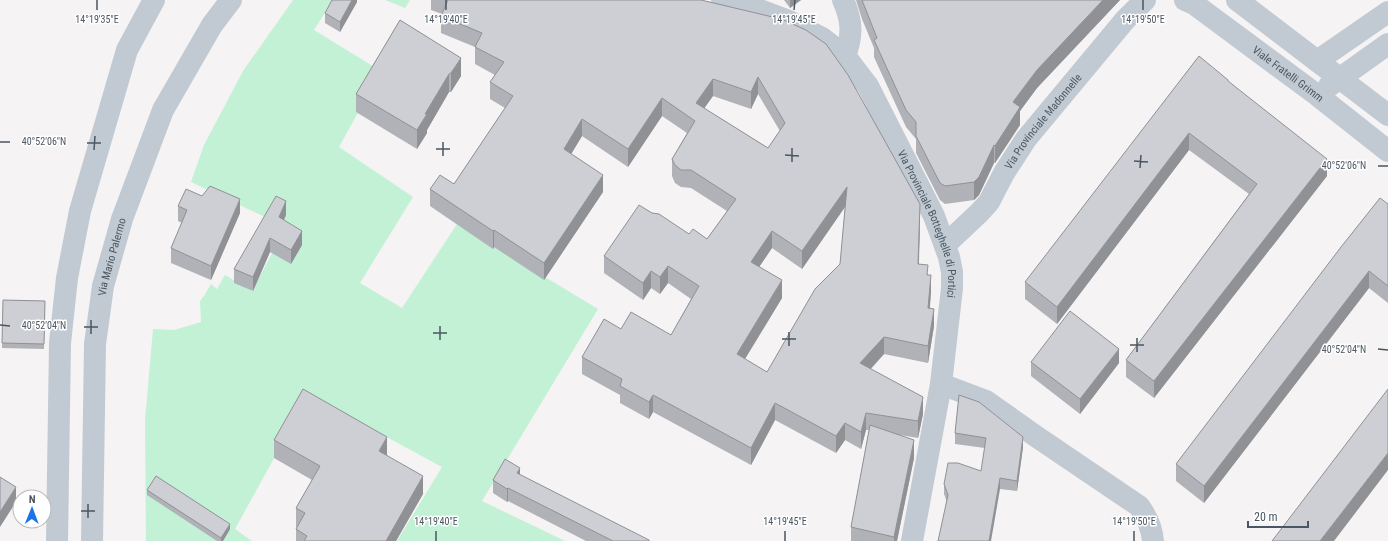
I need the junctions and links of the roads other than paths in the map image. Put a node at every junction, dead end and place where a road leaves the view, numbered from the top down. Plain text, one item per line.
1 (154, 0) edge
2 (231, 0) edge
3 (722, 0) edge
4 (843, 0) edge
5 (1145, 0) edge
6 (1185, 0) edge
7 (1237, 0) edge
8 (1388, 12) edge
9 (1388, 44) edge
10 (845, 56) junction
11 (1317, 61) junction
12 (1340, 79) junction
13 (1317, 95) junction
14 (1388, 115) edge
15 (1388, 152) edge
16 (945, 245) junction
17 (941, 384) junction
18 (57, 541) edge
19 (92, 541) edge
20 (912, 541) edge
21 (1153, 541) edge

1 - 18 street
2 - 19 street, Via Mario Palermo
3 - 10 street, Via Provinciale Botteghelle di Portici
4 - 10 street
5 - 16 street, Via Provinciale Madonnelle
6 - 13 street, Viale Fratelli Grimm
7 - 11 street
8 - 11 street
9 - 12 street
10 - 16 street, Via Provinciale Botteghelle di Portici
11 - 12 street
11 - 13 street
12 - 13 street
12 - 14 street
13 - 15 street, Viale Fratelli Grimm
16 - 17 street, Via Provinciale Botteghelle di Portici
17 - 20 street, Via Provinciale Botteghelle di Portici
17 - 21 street

